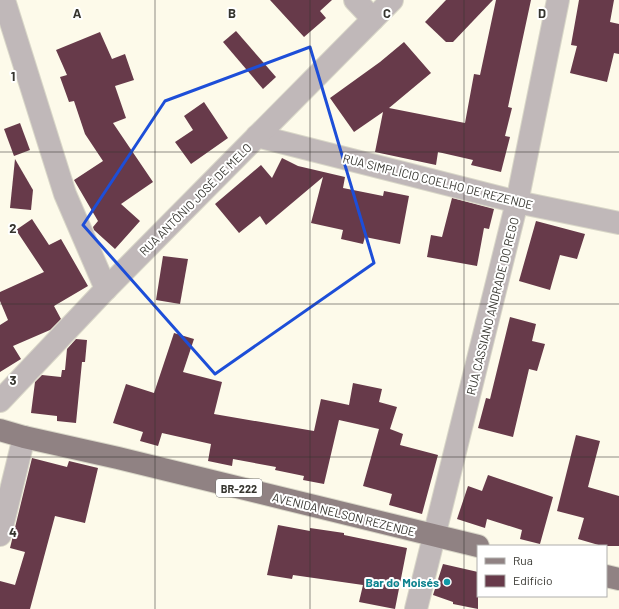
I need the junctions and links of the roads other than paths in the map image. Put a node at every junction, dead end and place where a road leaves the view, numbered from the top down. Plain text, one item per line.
1 (4, 0) edge
2 (355, 0) edge
3 (392, 0) edge
4 (558, 0) edge
5 (373, 19) junction
6 (258, 136) junction
7 (517, 202) junction
8 (619, 223) edge
9 (106, 289) junction
10 (0, 401) edge
11 (0, 430) edge
12 (24, 437) junction
13 (0, 535) edge
14 (434, 536) junction
15 (477, 546) edge
16 (607, 576) edge
17 (619, 579) edge
18 (416, 609) edge

1 - 9 street
2 - 5 street
3 - 5 street, RUA ANTÔNIO JOSÉ DE MELO
4 - 7 street, RUA CASSIANO ANDRADE DO REGO
5 - 6 street, RUA ANTÔNIO JOSÉ DE MELO
6 - 7 street, RUA SIMPLÍCIO COELHO DE REZENDE
6 - 9 street, RUA ANTÔNIO JOSÉ DE MELO
7 - 8 street, RUA SIMPLÍCIO COELHO DE REZENDE
7 - 14 street, RUA CASSIANO ANDRADE DO REGO
9 - 10 street, RUA ANTÔNIO JOSÉ DE MELO
11 - 12 main road, AVENIDA NELSON REZENDE / BR-222
12 - 13 street
12 - 14 main road, AVENIDA NELSON REZENDE / BR-222
14 - 15 main road, AVENIDA NELSON REZENDE / BR-222
14 - 18 street, RUA CASSIANO ANDRADE DO REGO
16 - 17 main road

